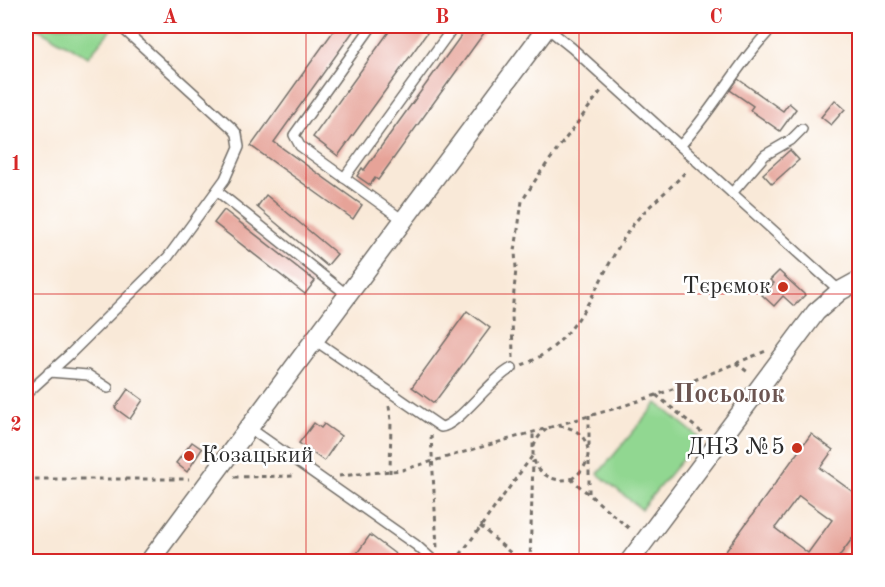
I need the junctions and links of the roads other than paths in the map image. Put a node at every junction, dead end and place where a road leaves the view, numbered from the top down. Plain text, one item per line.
1 (120, 26) edge
2 (372, 26) edge
3 (454, 26) edge
4 (547, 26) edge
5 (774, 26) edge
6 (802, 129) dead end
7 (680, 146) junction
8 (344, 178) junction
9 (217, 191) junction
10 (732, 193) junction
11 (403, 220) junction
12 (860, 280) edge
13 (840, 291) junction
14 (346, 294) junction
15 (313, 339) junction
16 (512, 368) road end
17 (50, 372) junction
18 (108, 388) dead end
19 (26, 394) edge
20 (248, 427) junction
21 (433, 559) edge
22 (149, 561) edge
23 (629, 561) edge

1 - 9 lane
2 - 8 lane
3 - 8 lane
4 - 7 lane
4 - 11 street
5 - 7 lane
6 - 10 lane
7 - 10 lane
8 - 11 lane
9 - 14 lane
9 - 17 lane
10 - 13 lane
11 - 14 street
12 - 13 street
13 - 23 street
14 - 15 street
15 - 16 lane
15 - 20 street
17 - 18 lane
17 - 19 lane
20 - 21 lane
20 - 22 street

